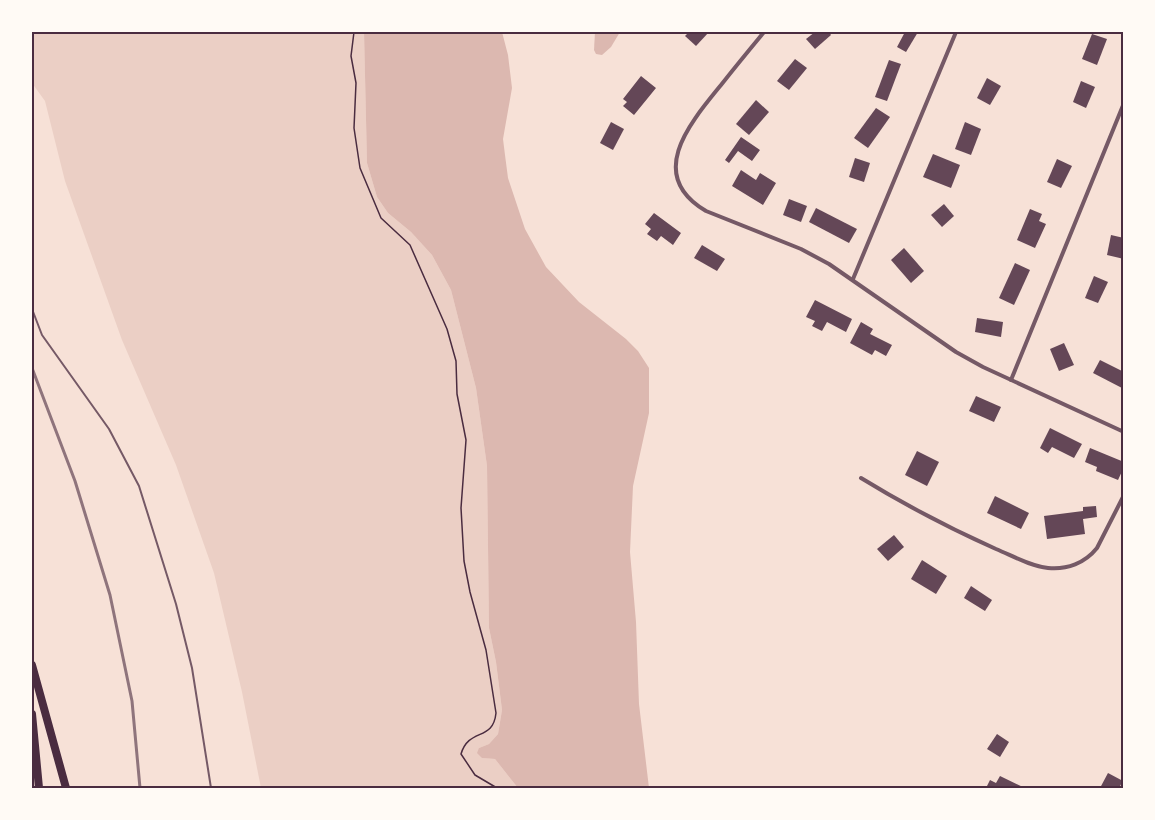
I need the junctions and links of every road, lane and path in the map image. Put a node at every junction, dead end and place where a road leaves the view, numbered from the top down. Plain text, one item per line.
1 (354, 32) edge
2 (764, 32) edge
3 (956, 32) edge
4 (1124, 103) edge
5 (853, 279) junction
6 (32, 309) edge
7 (1011, 380) junction
8 (1124, 432) edge
9 (861, 478) dead end
10 (1124, 495) edge
11 (32, 665) edge
12 (32, 714) edge
13 (39, 789) edge
14 (66, 789) edge
15 (212, 789) edge
16 (497, 789) edge

1 - 16 path
2 - 5 street
3 - 5 street
4 - 7 street
5 - 7 street
6 - 15 lane
7 - 8 street
9 - 10 street
11 - 14 highway
12 - 13 highway

